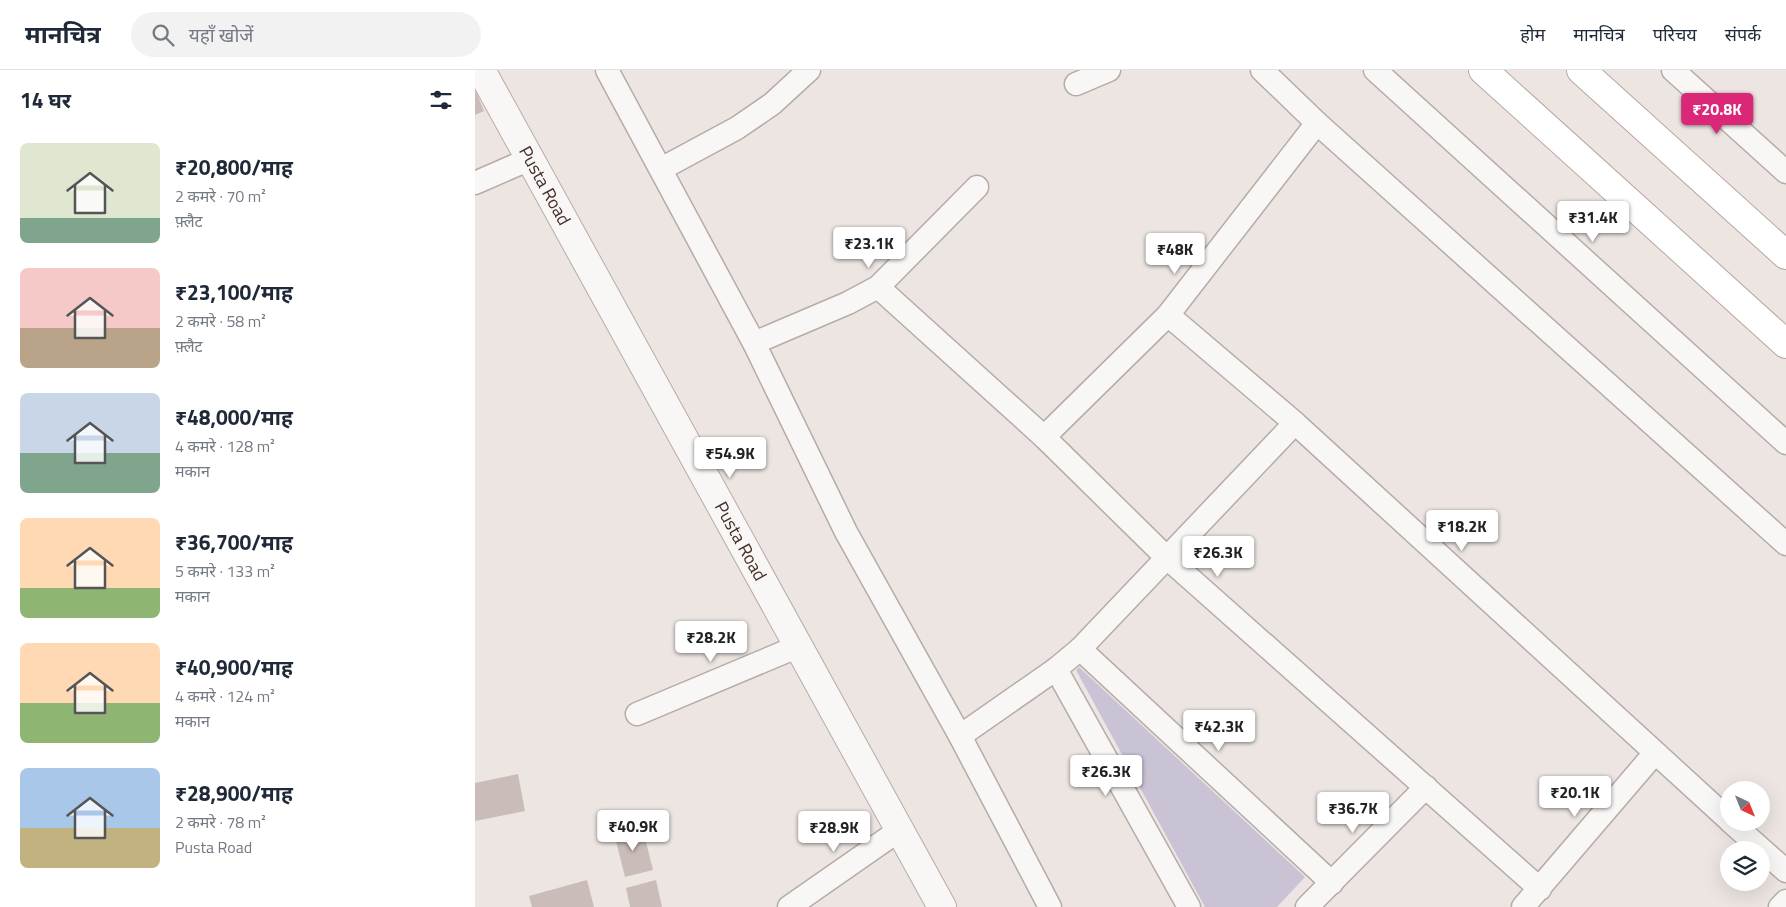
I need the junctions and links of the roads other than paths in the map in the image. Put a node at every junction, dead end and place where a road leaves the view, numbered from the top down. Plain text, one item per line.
1 (481, 70) edge
2 (607, 70) edge
3 (809, 70) edge
4 (1109, 70) edge
5 (1262, 70) edge
6 (1375, 70) edge
7 (1483, 70) edge
8 (1581, 70) edge
9 (1673, 70) edge
10 (1076, 84) dead end
11 (1317, 124) junction
12 (530, 159) junction
13 (661, 169) junction
14 (1786, 172) edge
15 (475, 183) edge
16 (977, 187) dead end
17 (1786, 255) edge
18 (878, 287) junction
19 (1168, 315) junction
20 (754, 343) junction
21 (1786, 344) edge
22 (1295, 423) junction
23 (1044, 437) junction
24 (1786, 442) edge
25 (1786, 544) edge
26 (1165, 558) junction
27 (799, 646) junction
28 (1080, 649) junction
29 (1056, 669) junction
30 (637, 714) dead end
31 (960, 736) junction
32 (1654, 754) junction
33 (1426, 787) junction
34 (1720, 812) edge
35 (901, 829) junction
36 (1741, 831) edge
37 (1786, 871) edge
38 (1332, 883) junction
39 (1540, 889) junction
40 (1786, 901) edge
41 (792, 906) edge
42 (942, 907) edge
43 (1050, 907) edge
44 (1189, 907) edge
45 (1307, 907) edge
46 (1523, 907) edge
47 (1780, 907) edge

1 - 12 street, Pusta Road
2 - 13 street
3 - 13 street
4 - 10 street
5 - 11 street
6 - 24 street
7 - 21 main road
8 - 17 main road
9 - 14 street
11 - 19 street
11 - 25 street
12 - 15 street
12 - 27 street, Pusta Road
13 - 20 street
16 - 18 street
18 - 20 street
18 - 23 street
19 - 22 street
19 - 23 street
20 - 31 street
22 - 26 street
22 - 32 street
23 - 26 street
26 - 28 street
26 - 33 street
27 - 30 street
27 - 35 street, Pusta Road
28 - 29 street
28 - 38 street
29 - 31 street
29 - 44 street
31 - 43 street
32 - 34 street
32 - 39 street
33 - 38 street
33 - 39 street
35 - 41 street
35 - 42 street, Pusta Road
36 - 37 street
38 - 45 street
39 - 46 street
40 - 47 street

